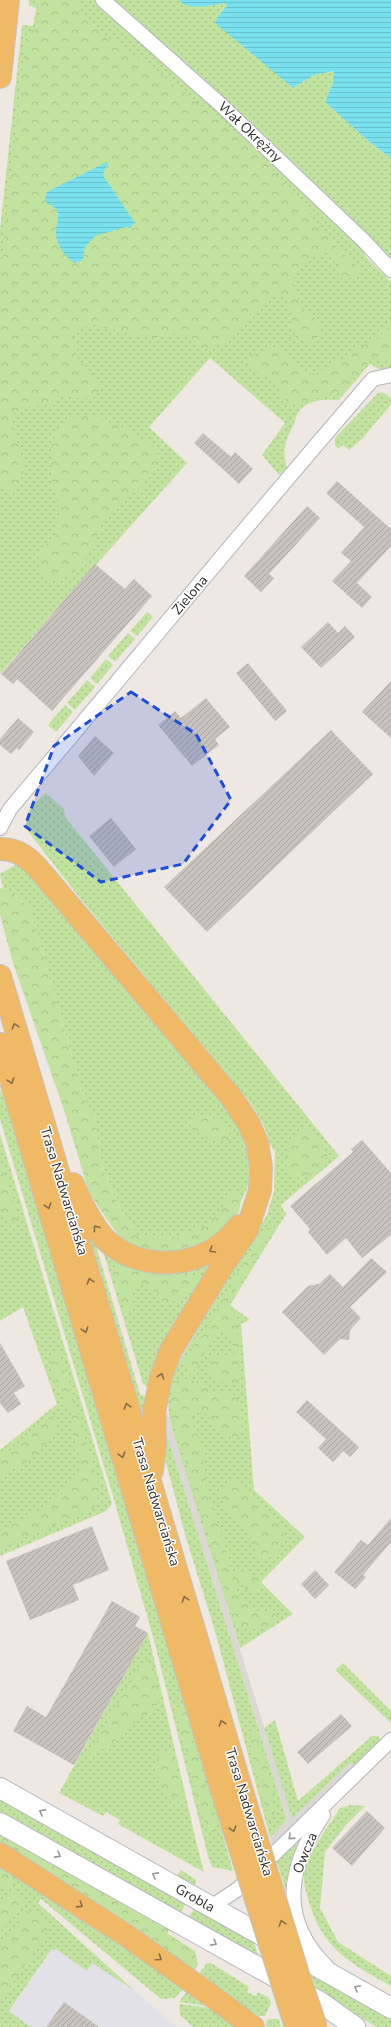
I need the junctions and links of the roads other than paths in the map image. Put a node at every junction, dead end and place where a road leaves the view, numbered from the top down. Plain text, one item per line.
1 (8, 0) edge
2 (103, 0) edge
3 (0, 76) edge
4 (391, 270) edge
5 (391, 375) edge
6 (0, 828) edge
7 (0, 849) edge
8 (0, 976) edge
9 (0, 1044) edge
10 (42, 1117) junction
11 (251, 1214) junction
12 (150, 1484) junction
13 (391, 1740) edge
14 (0, 1788) edge
15 (231, 1790) junction
16 (339, 1791) junction
17 (0, 1822) edge
18 (0, 1854) edge
19 (211, 1907) junction
20 (339, 1978) junction
21 (391, 2008) edge
22 (253, 2027) edge
23 (296, 2027) edge
24 (316, 2027) edge
25 (355, 2027) edge

1 - 3 main road
2 - 4 street, Wał Okrężny
5 - 6 street, Zielona
7 - 11 main road
10 -> 8 main road, Trasa Nadwarciańska
9 -> 15 main road, Trasa Nadwarciańska
11 -> 10 main road
12 -> 10 main road, Trasa Nadwarciańska
12 -> 11 main road
15 -> 12 main road, Trasa Nadwarciańska
13 - 16 street, Owcza
19 -> 14 main road, Grobla
15 -> 23 main road, Trasa Nadwarciańska, bridge
24 -> 15 main road, Trasa Nadwarciańska, bridge
16 -> 19 street, Owcza
16 - 20 street, Owcza
17 -> 25 main road
18 -> 22 main road
19 - 20 main road, Grobla
21 -> 20 main road, Grobla

